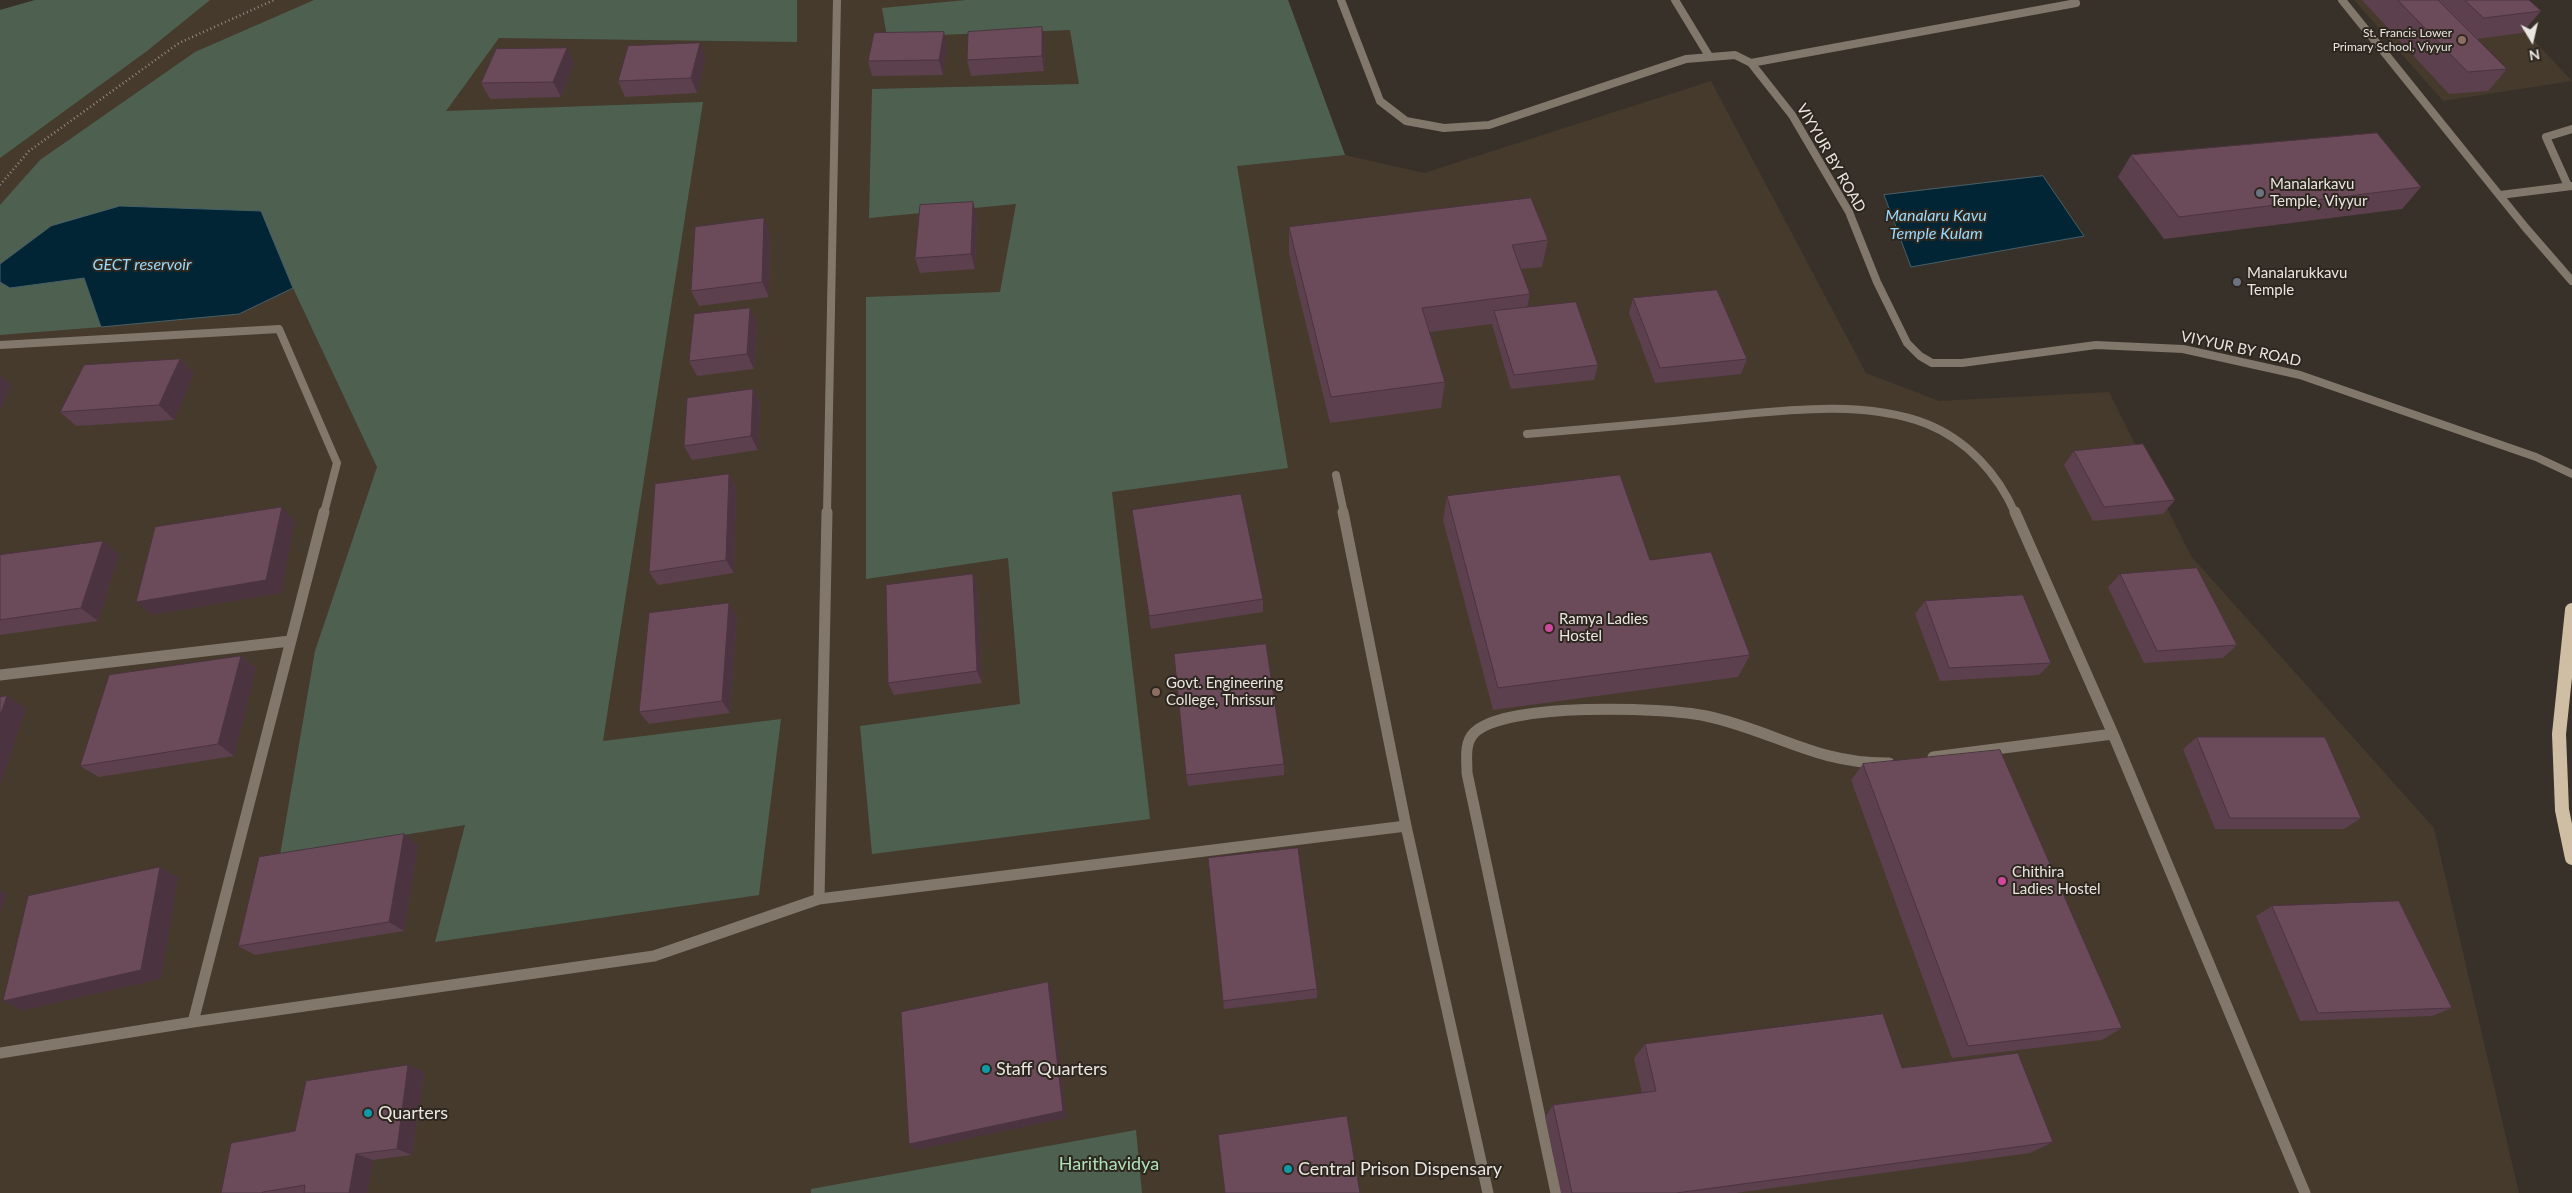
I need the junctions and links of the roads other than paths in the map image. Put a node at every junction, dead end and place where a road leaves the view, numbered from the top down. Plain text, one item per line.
1 (837, 0) edge
2 (1341, 0) edge
3 (1675, 0) edge
4 (2342, 0) edge
5 (2076, 3) dead end
6 (1709, 56) junction
7 (1751, 63) junction
8 (2572, 129) edge
9 (2570, 186) edge
10 (2500, 195) junction
11 (2572, 281) edge
12 (0, 345) edge
13 (1527, 434) dead end
14 (2572, 474) edge
15 (1336, 475) dead end
16 (2572, 610) edge
17 (290, 641) junction
18 (0, 675) edge
19 (2113, 734) junction
20 (1925, 758) edge
21 (1906, 760) edge
22 (1406, 826) junction
23 (2572, 858) edge
24 (819, 899) junction
25 (193, 1022) junction
26 (0, 1053) edge
27 (1488, 1193) edge
28 (1556, 1193) edge
29 (2305, 1193) edge

1 - 24 street
2 - 6 street
3 - 6 street
4 - 10 street
5 - 7 street
6 - 7 street
7 - 14 street, VIYYUR BY ROAD
8 - 9 street
9 - 10 street
10 - 11 street
12 - 17 street
13 - 19 street
15 - 22 street
16 - 23 main road
17 - 18 street
17 - 25 street
19 - 20 street
19 - 29 street
21 - 28 street
22 - 24 street
22 - 27 street
24 - 25 street
25 - 26 street

